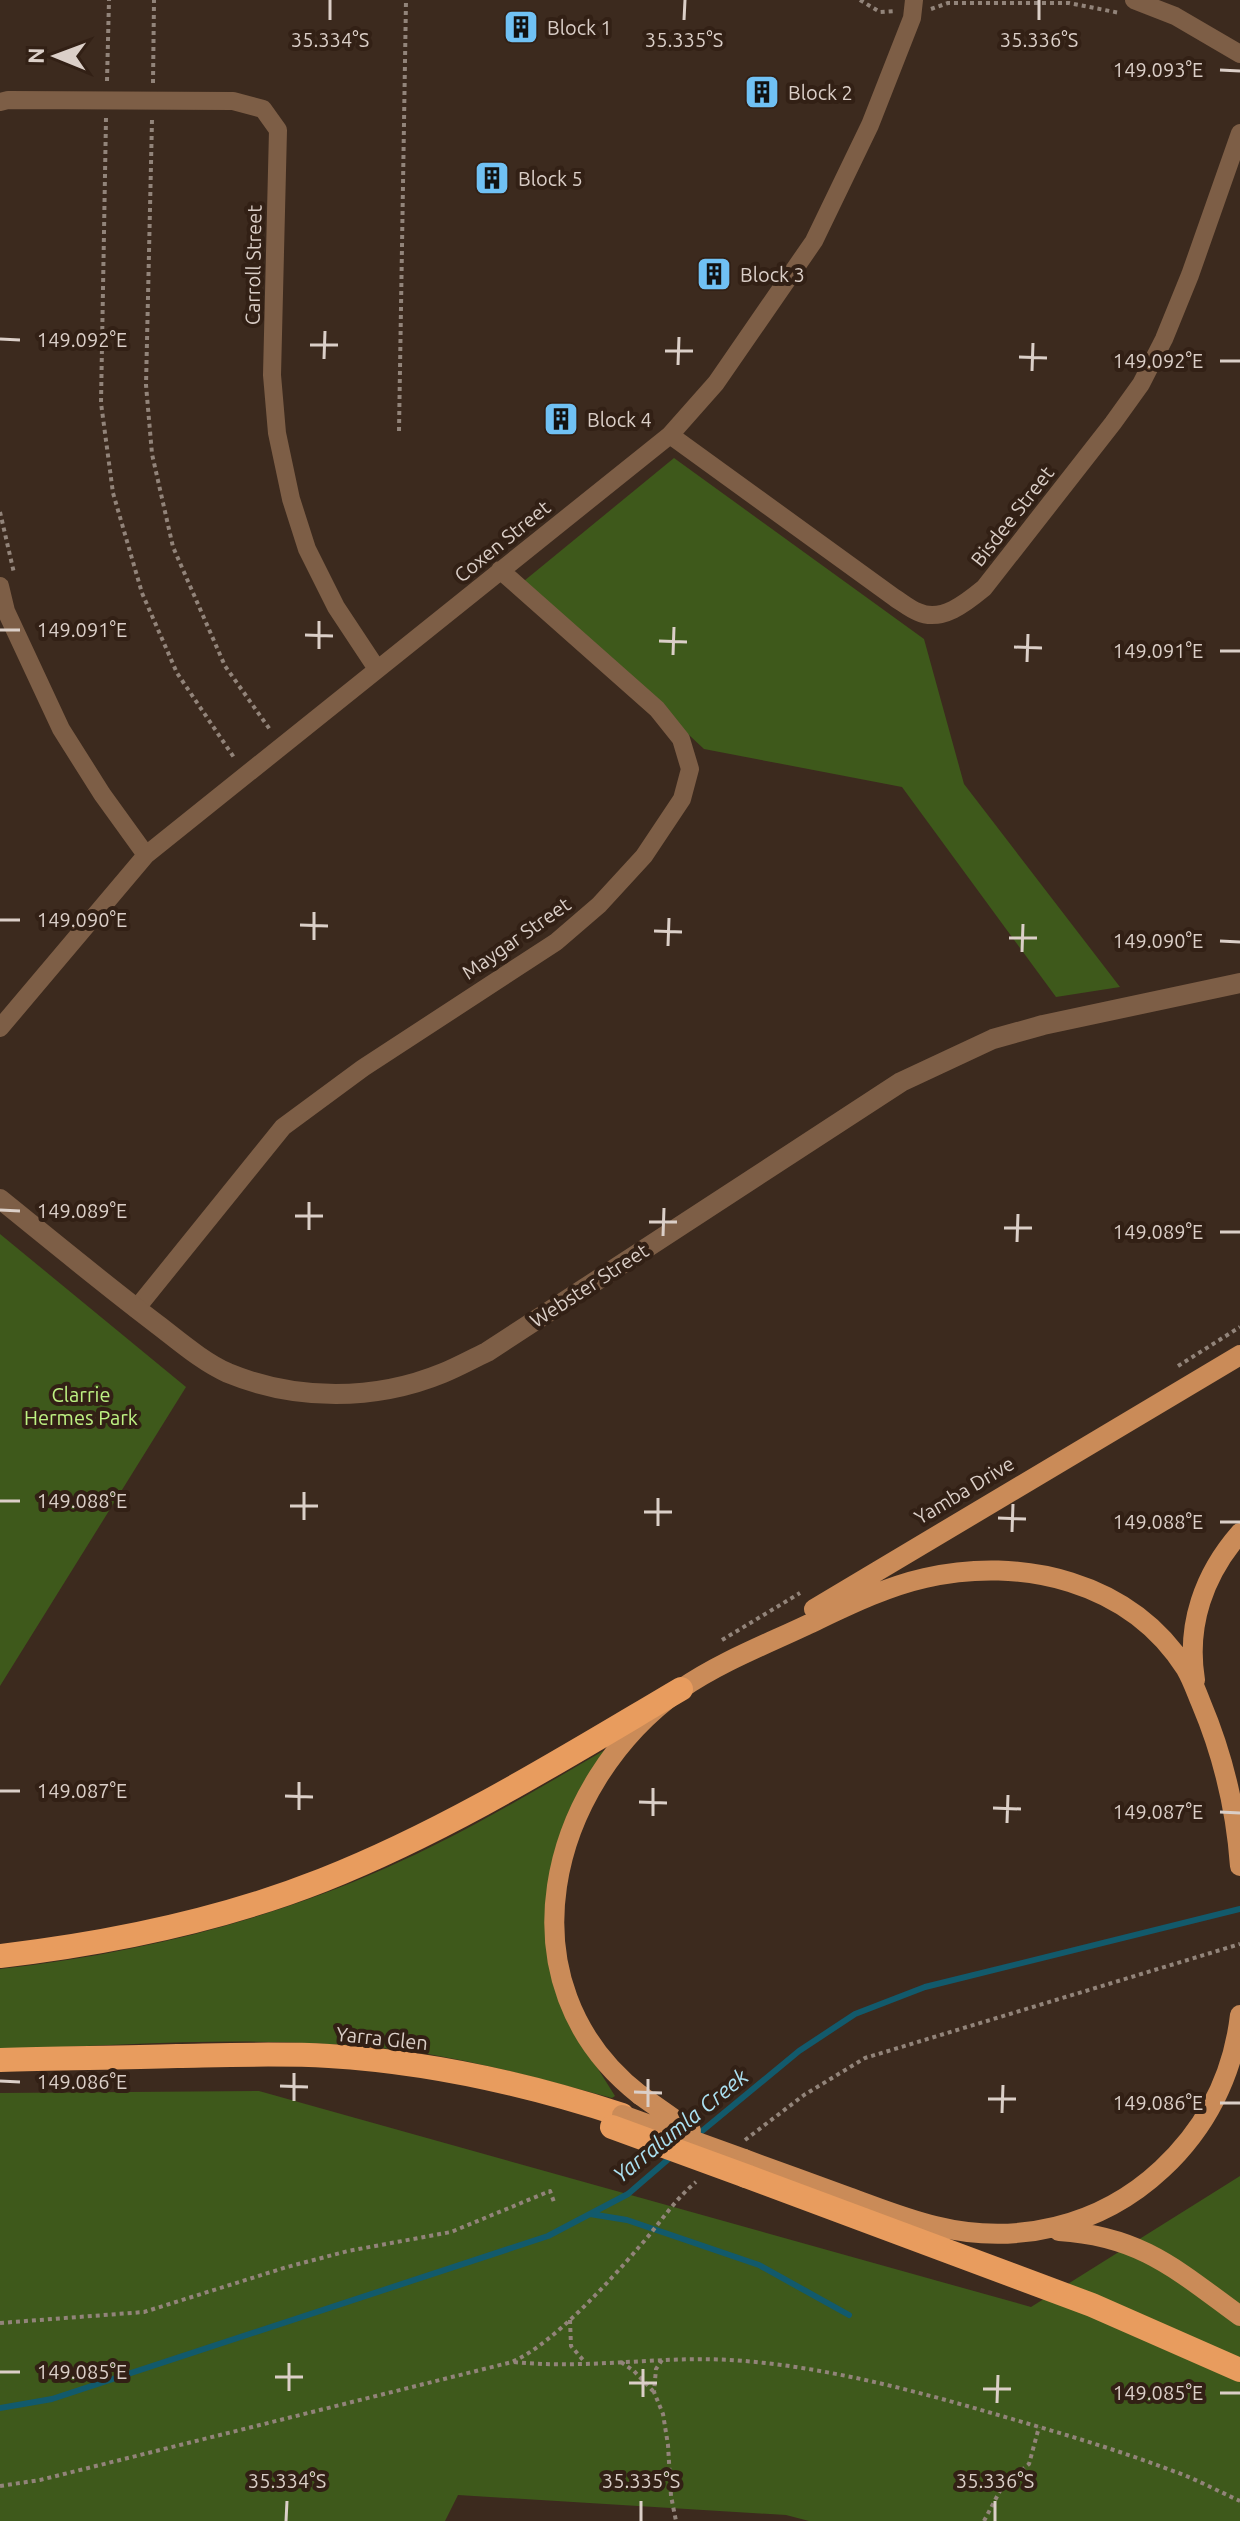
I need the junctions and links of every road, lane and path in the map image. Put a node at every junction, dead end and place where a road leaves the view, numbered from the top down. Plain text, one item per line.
1 (109, 0) edge
2 (154, 0) edge
3 (406, 0) edge
4 (860, 0) edge
5 (1134, 0) edge
6 (914, 5) edge
7 (1120, 13) dead end
8 (1240, 54) edge
9 (107, 101) junction
10 (152, 101) junction
11 (0, 102) edge
12 (1240, 133) edge
13 (399, 431) dead end
14 (670, 435) junction
15 (0, 512) edge
16 (500, 570) junction
17 (8, 583) edge
18 (3, 611) edge
19 (377, 669) junction
20 (282, 746) junction
21 (246, 775) junction
22 (146, 855) junction
23 (1240, 983) edge
24 (0, 1028) edge
25 (0, 1199) edge
26 (136, 1309) junction
27 (1240, 1355) edge
28 (1240, 1533) edge
29 (714, 1669) junction
30 (681, 1689) junction
31 (1201, 1703) junction
32 (1239, 1858) edge
33 (1240, 1944) edge
34 (0, 1956) edge
35 (1240, 2015) edge
36 (0, 2060) edge
37 (748, 2160) junction
38 (706, 2173) dead end
39 (554, 2202) dead end
40 (1044, 2230) junction
41 (1240, 2316) edge
42 (570, 2320) junction
43 (0, 2323) edge
44 (662, 2360) junction
45 (512, 2362) junction
46 (621, 2362) junction
47 (586, 2363) junction
48 (1240, 2370) edge
49 (654, 2392) junction
50 (1039, 2427) junction
51 (0, 2486) edge
52 (1240, 2501) edge
53 (676, 2521) edge
54 (984, 2521) edge

1 - 9 path
2 - 10 path
3 - 13 path
4 - 6 path
5 - 8 street
6 - 7 path
6 - 14 street, Coxen Street
9 - 10 street, Carroll Street
9 - 11 street, Carroll Street
9 - 21 path
10 - 19 street, Carroll Street
10 - 20 path
12 - 14 street, Bisdee Street
14 - 16 street, Coxen Street
15 - 17 path
16 - 19 street, Coxen Street
16 - 26 street, Maygar Street
17 - 18 street
18 - 22 street
19 - 20 street, Coxen Street
20 - 21 street, Coxen Street
21 - 22 street, Coxen Street
22 - 24 street, Coxen Street
23 - 26 street, Webster Street
25 - 26 street, Webster Street
27 - 29 main road, Yamba Drive
28 - 31 main road
29 - 30 main road
29 - 31 main road
30 - 34 highway
30 - 37 main road, bridge
31 - 32 main road
33 - 37 path
35 - 40 main road
36 - 37 highway, bridge
37 - 40 main road
37 - 48 highway
38 - 42 path
39 - 43 path
40 - 41 main road
42 - 45 path
42 - 47 path
44 - 46 path
44 - 49 path
44 - 50 path
45 - 47 path
45 - 51 path
46 - 47 path
46 - 49 path
49 - 53 path
50 - 52 path
50 - 54 path

